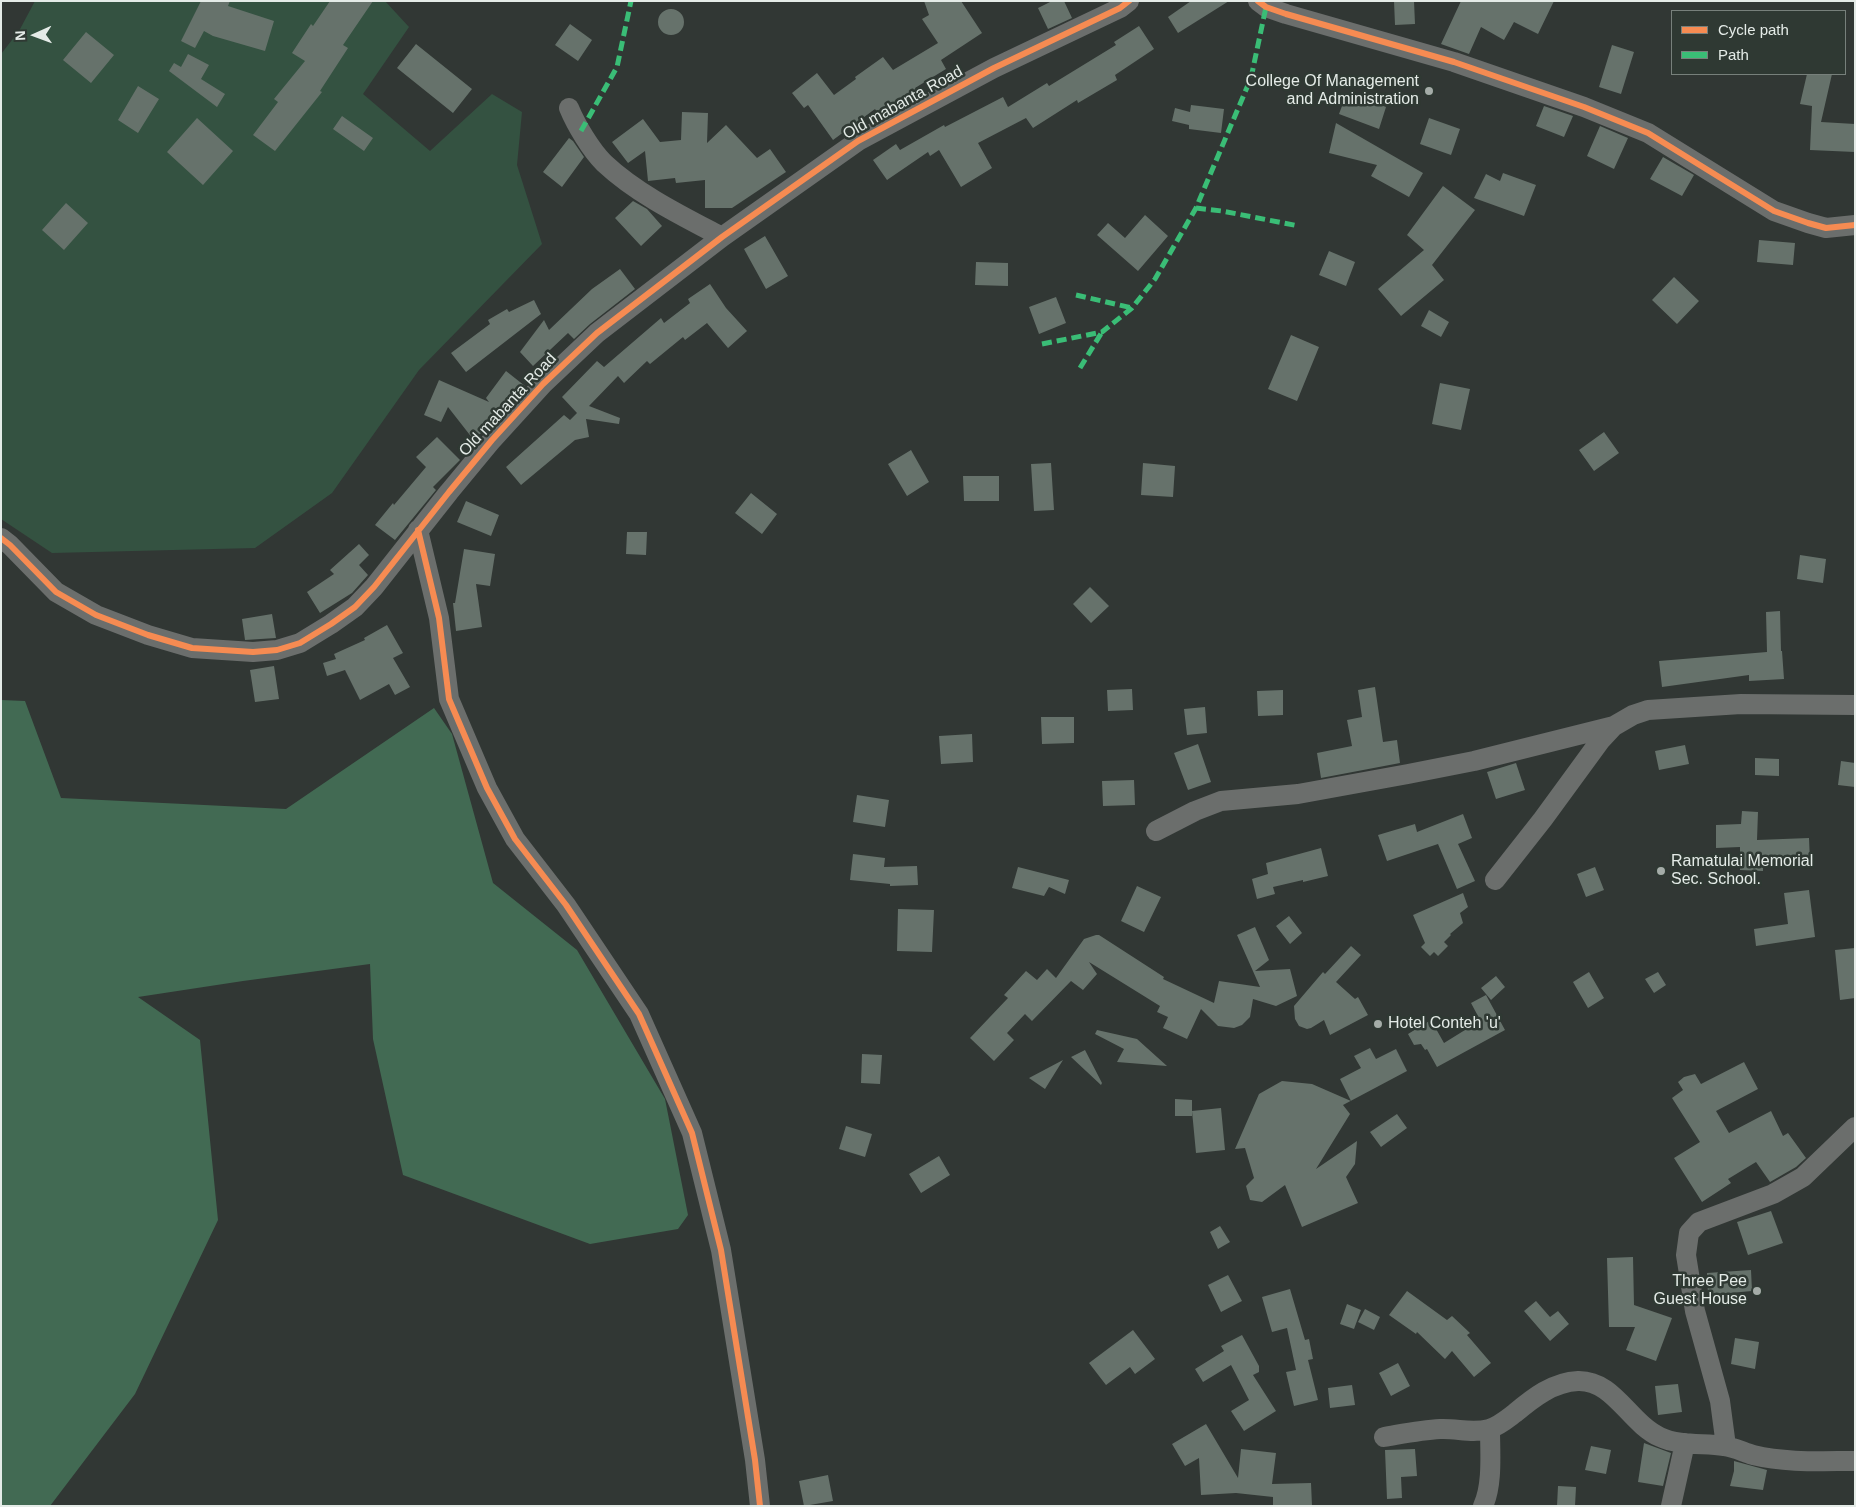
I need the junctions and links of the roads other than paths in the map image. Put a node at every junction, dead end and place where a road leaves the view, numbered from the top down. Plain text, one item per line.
1 (1129, 1) edge
2 (1258, 1) edge
3 (568, 108) dead end
4 (1855, 225) edge
5 (722, 237) junction
6 (418, 530) junction
7 (1, 538) edge
8 (1855, 705) edge
9 (1614, 726) junction
10 (1156, 831) dead end
11 (1495, 880) dead end
12 (1855, 1127) edge
13 (1490, 1429) junction
14 (1384, 1437) dead end
15 (1686, 1443) junction
16 (1726, 1446) junction
17 (1855, 1461) edge
18 (760, 1506) edge
19 (1483, 1506) edge
20 (1671, 1506) edge

1 - 5 street, Old mabanta Road
2 - 4 street
3 - 5 street
5 - 6 street, Old mabanta Road
6 - 7 street, Old mabanta Road
6 - 18 street
8 - 9 street
9 - 10 street
9 - 11 street
12 - 16 street
13 - 14 street
13 - 15 street
13 - 19 street
15 - 16 street
15 - 20 street
16 - 17 street

